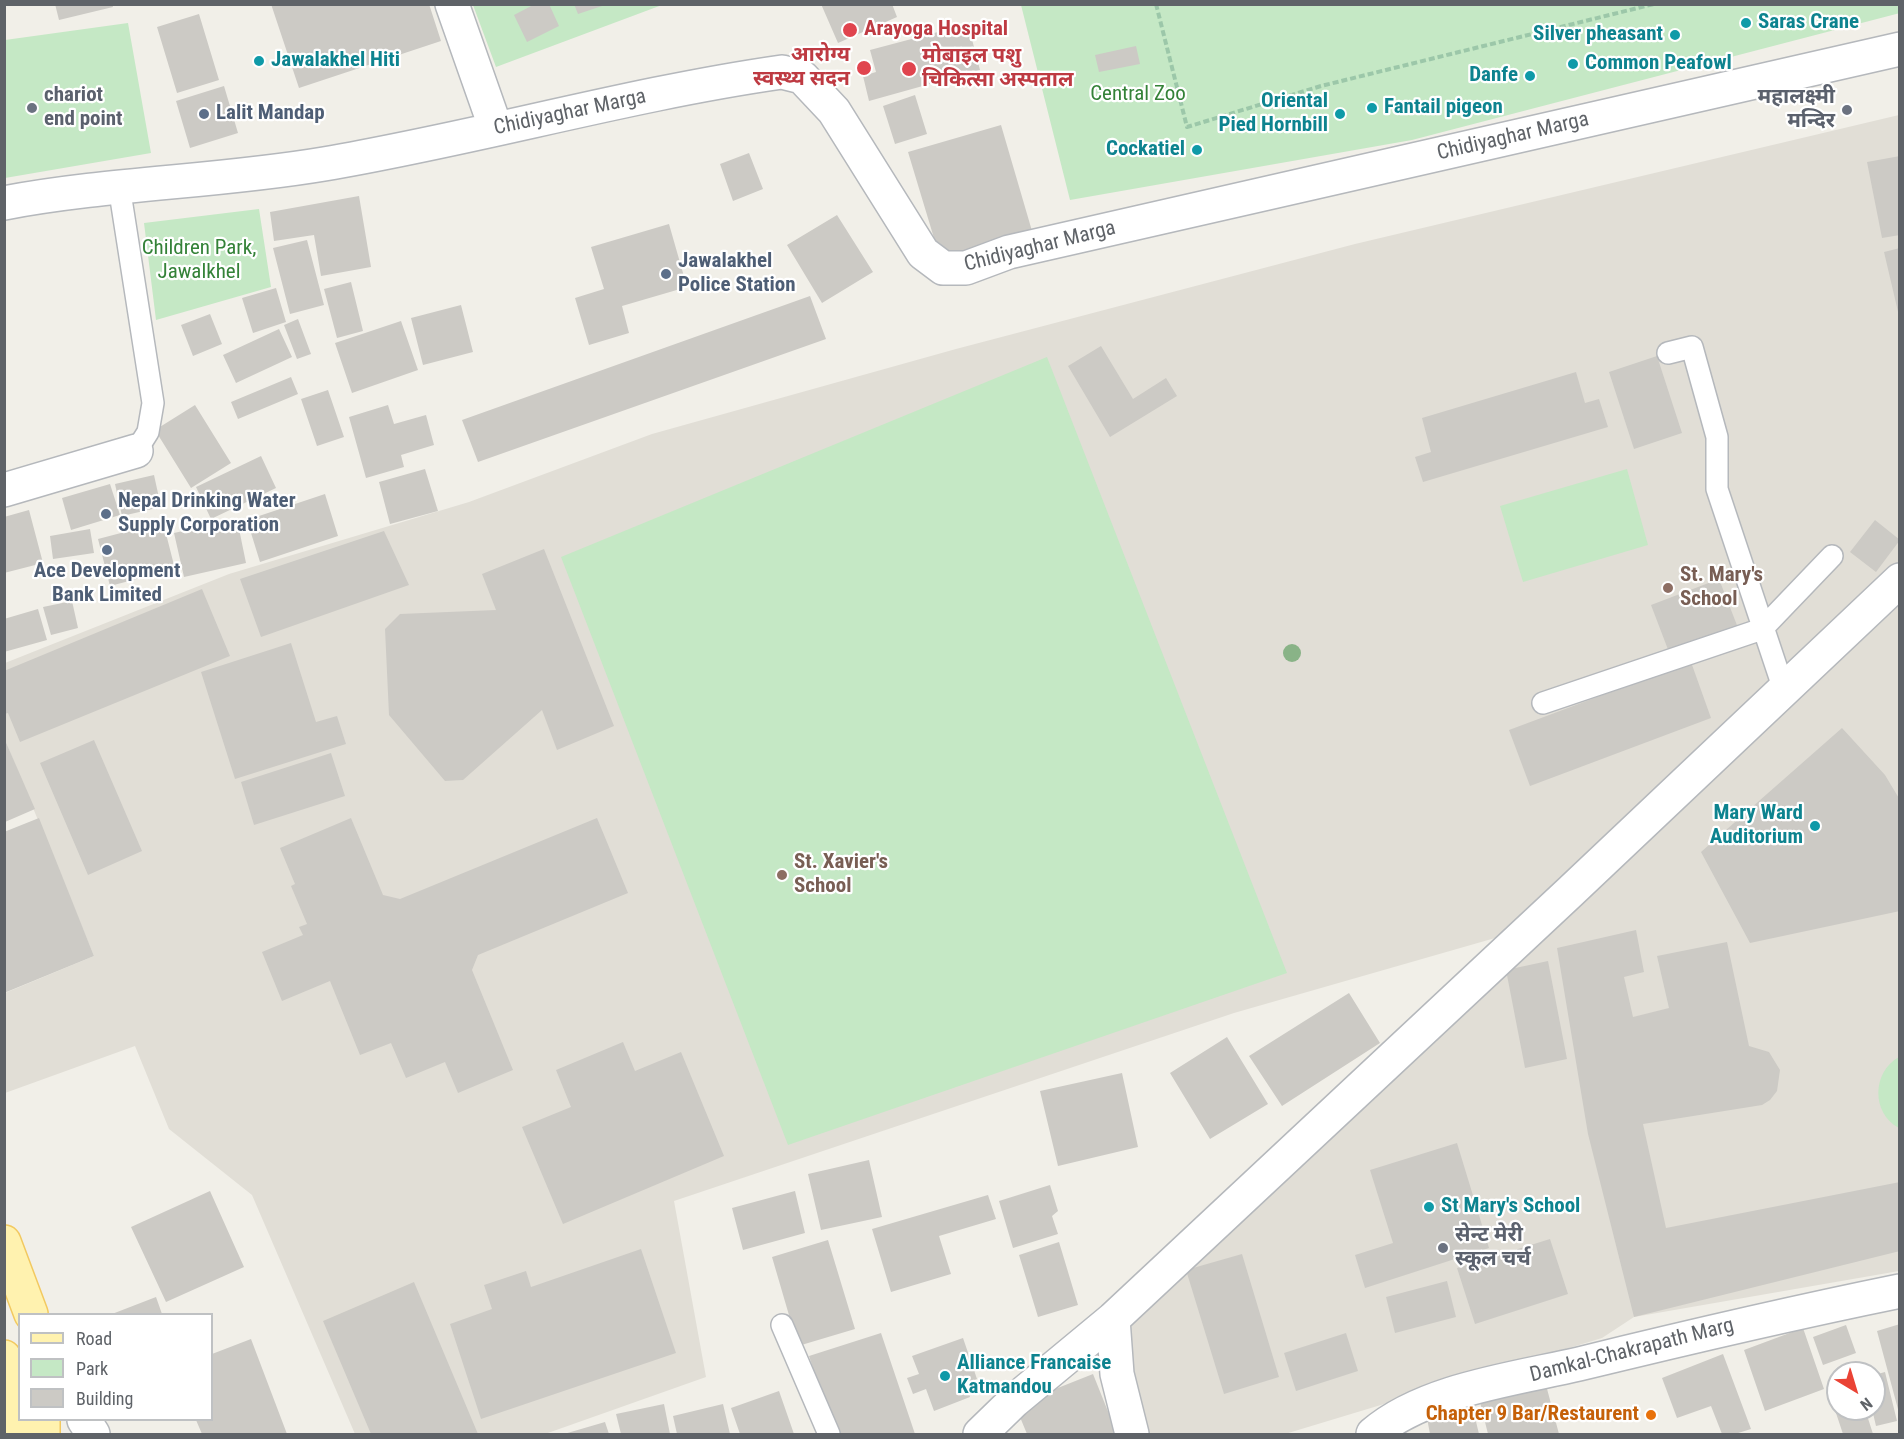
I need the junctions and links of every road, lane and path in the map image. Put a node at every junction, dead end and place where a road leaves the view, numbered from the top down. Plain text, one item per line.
1 (452, 4) edge
2 (1156, 4) edge
3 (1654, 4) edge
4 (1899, 49) edge
5 (496, 129) junction
6 (119, 186) junction
7 (55, 193) junction
8 (4, 203) edge
9 (4, 214) edge
10 (1668, 352) dead end
11 (136, 451) joint
12 (4, 490) edge
13 (1832, 556) dead end
14 (1899, 580) edge
15 (1762, 629) junction
16 (1784, 690) junction
17 (1543, 703) dead end
18 (4, 1242) edge
19 (1899, 1291) edge
20 (31, 1313) edge
21 (1113, 1319) junction
22 (782, 1325) dead end
23 (9, 1362) edge
24 (85, 1421) edge
25 (11, 1434) edge
26 (93, 1434) edge
27 (829, 1434) edge
28 (980, 1434) edge
29 (1132, 1434) edge
30 (1374, 1434) edge

1 - 5 street
2 - 3 path
4 - 5 street, Chidiyaghar Marga
5 - 6 street, Chidiyaghar Marga
6 - 7 street, Chidiyaghar Marga
6 - 11 lane
7 - 8 street, Chidiyaghar Marga
7 - 9 street, Chidiyaghar Marga
10 - 15 lane
11 - 12 street
13 - 15 lane
14 - 16 street
15 - 16 lane
15 - 17 lane
16 - 21 street
18 - 20 main road
19 - 30 street, Damkal-Chakrapath Marg
21 - 28 street
21 - 29 street
22 - 27 lane
23 - 25 main road
24 - 26 street

